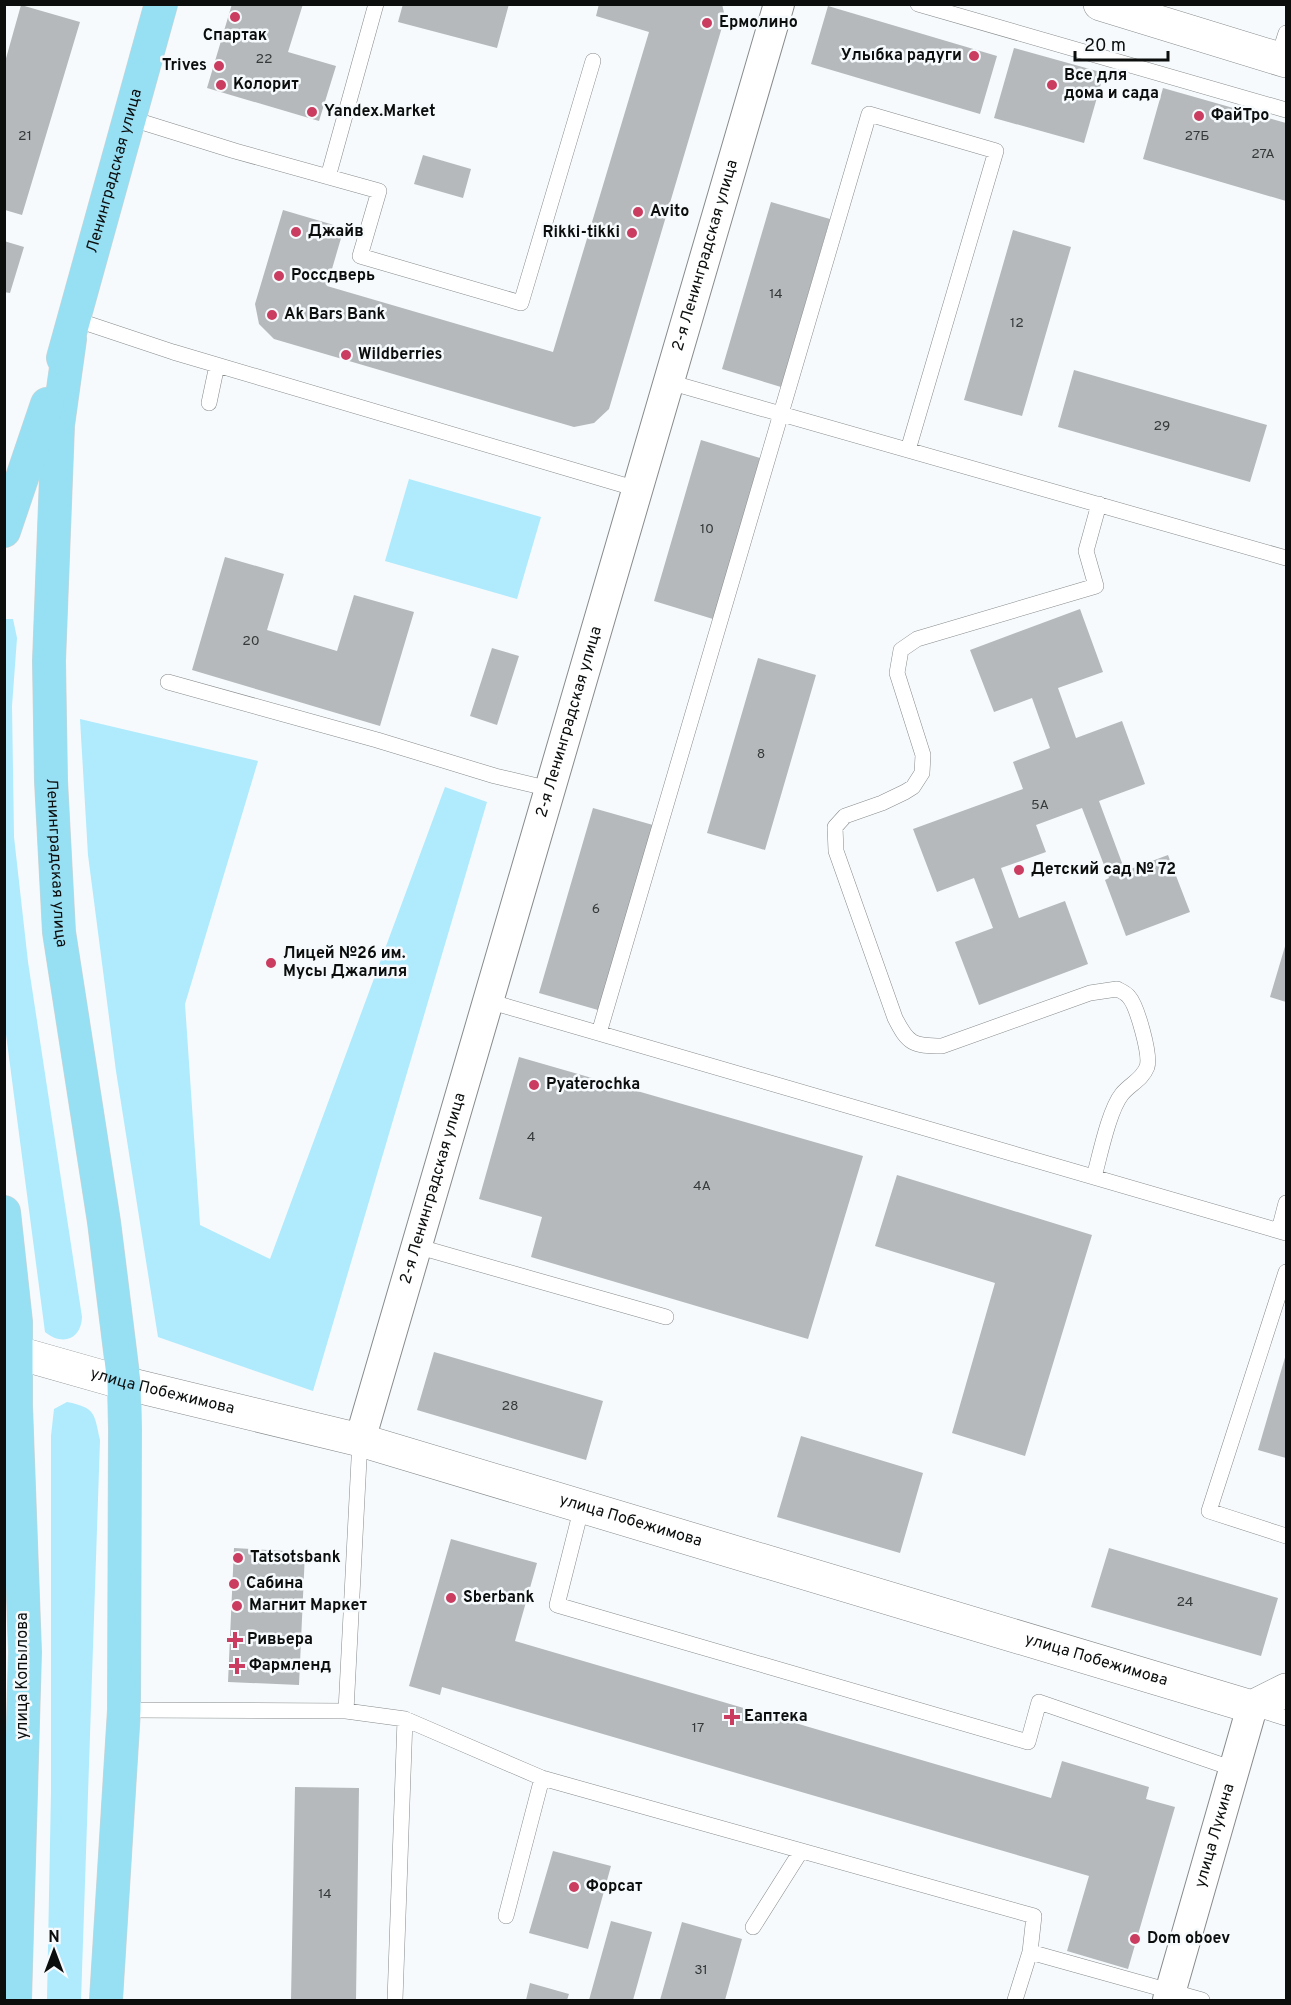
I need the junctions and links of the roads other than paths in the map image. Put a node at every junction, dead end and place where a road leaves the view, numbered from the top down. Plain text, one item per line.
1 (161, 4) edge
2 (376, 4) edge
3 (779, 4) edge
4 (918, 4) edge
5 (1100, 4) edge
6 (1284, 50) edge
7 (592, 61) dead end
8 (1287, 110) edge
9 (129, 118) junction
10 (328, 177) junction
11 (72, 329) junction
12 (217, 364) junction
13 (669, 382) junction
14 (209, 403) dead end
15 (781, 414) junction
16 (908, 450) junction
17 (637, 489) junction
18 (1099, 504) junction
19 (4, 531) edge
20 (1287, 558) edge
21 (168, 682) dead end
22 (550, 789) junction
23 (488, 1001) junction
24 (599, 1033) junction
25 (1094, 1177) junction
26 (1287, 1203) edge
27 (4, 1212) edge
28 (1282, 1231) edge
29 (416, 1246) junction
30 (1287, 1272) edge
31 (666, 1317) dead end
32 (11, 1351) edge
33 (124, 1383) junction
34 (360, 1440) junction
35 (582, 1506) junction
36 (1287, 1536) edge
37 (1287, 1690) edge
38 (1252, 1707) junction
39 (124, 1710) junction
40 (346, 1711) junction
41 (1287, 1718) edge
42 (405, 1719) junction
43 (1234, 1769) junction
44 (542, 1778) junction
45 (801, 1851) junction
46 (506, 1916) dead end
47 (753, 1927) dead end
48 (1030, 1952) junction
49 (1170, 1996) edge
50 (15, 2001) edge
51 (106, 2001) edge
52 (395, 2001) edge
53 (1015, 2001) edge
54 (1202, 2001) edge

1 - 9 main road, Ленинградская улица
2 - 10 lane
3 - 13 street, 2-я Ленинградская улица
4 - 8 lane
5 - 6 street
7 - 10 lane
9 - 10 lane
9 - 11 main road, Ленинградская улица
11 - 12 lane
11 - 19 main road, Ленинградская улица
11 - 33 main road, Ленинградская улица
12 - 14 lane
12 - 17 lane
13 - 15 lane
13 - 17 street, 2-я Ленинградская улица
15 - 16 lane
15 - 16 lane
15 - 24 lane
16 - 18 lane
17 - 22 street, 2-я Ленинградская улица
18 - 20 lane
18 - 25 lane
21 - 22 lane
22 - 23 street, 2-я Ленинградская улица
23 - 24 lane
23 - 29 street, 2-я Ленинградская улица
24 - 25 lane
25 - 28 lane
26 - 28 lane
27 - 32 main road
29 - 31 lane
29 - 34 street, 2-я Ленинградская улица
30 - 36 lane
32 - 33 street, улица Побежимова
32 - 50 main road, улица Копылова
33 - 34 street, улица Побежимова
33 - 39 main road
34 - 35 street, улица Побежимова
34 - 40 lane
35 - 38 street, улица Побежимова
35 - 43 lane
37 - 38 street
38 - 41 lane
38 - 43 street, улица Лукина
39 - 40 lane
39 - 51 main road
40 - 42 lane
42 - 44 lane
42 - 52 lane
43 - 49 street, улица Лукина
44 - 45 lane
44 - 46 lane
45 - 47 lane
45 - 48 lane
48 - 49 lane
48 - 53 lane
49 - 54 lane

